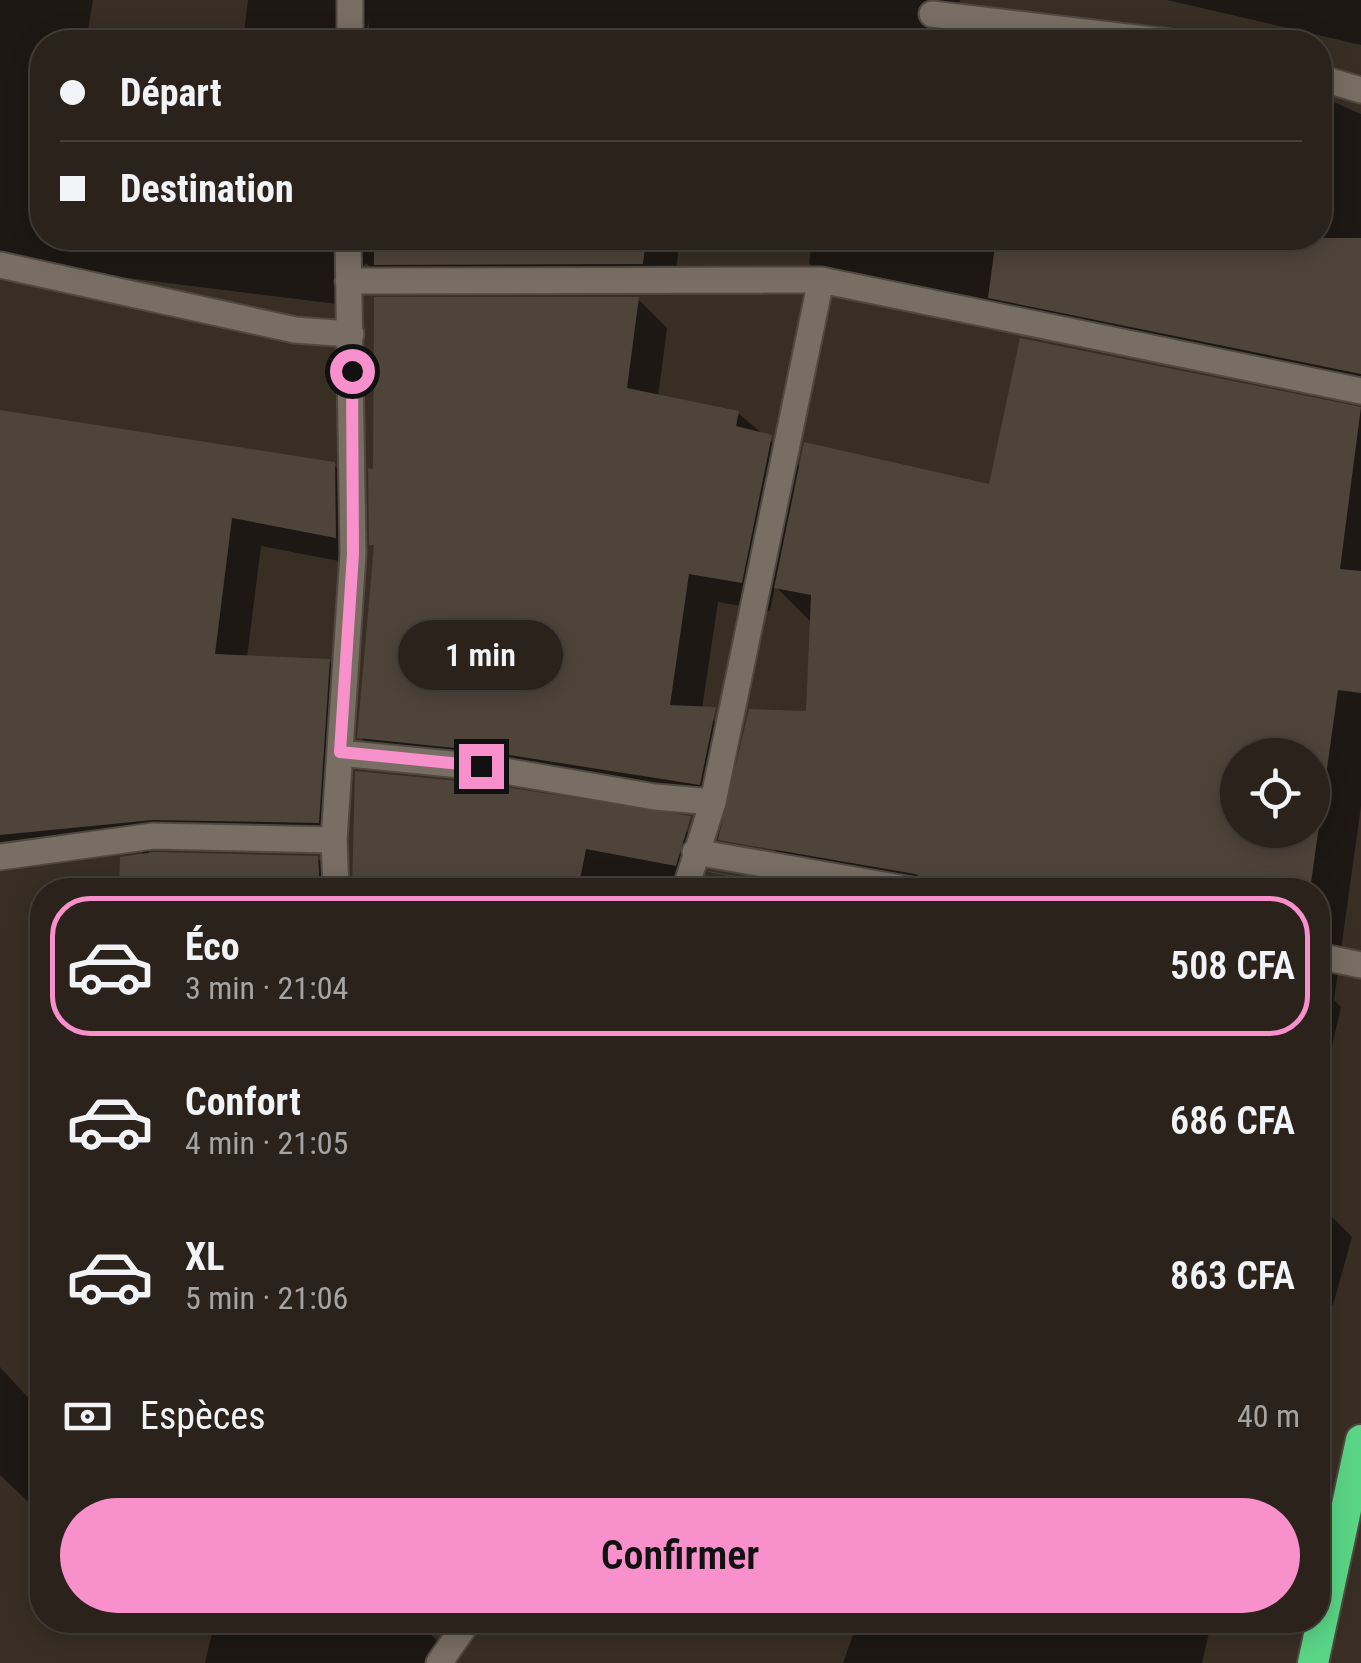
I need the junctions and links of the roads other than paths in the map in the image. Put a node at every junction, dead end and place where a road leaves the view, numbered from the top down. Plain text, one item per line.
1 (350, 0) edge
2 (932, 14) dead end
3 (350, 30) edge
4 (1067, 30) edge
5 (1332, 82) edge
6 (1361, 90) edge
7 (348, 250) edge
8 (0, 265) edge
9 (821, 280) junction
10 (348, 281) junction
11 (351, 334) junction
12 (1361, 391) edge
13 (340, 752) junction
14 (714, 802) junction
15 (334, 840) junction
16 (696, 852) junction
17 (0, 857) edge
18 (336, 878) edge
19 (688, 878) edge
20 (844, 878) edge
21 (1330, 959) edge
22 (1361, 965) edge
23 (1361, 1440) edge
24 (1330, 1581) edge
25 (460, 1633) edge
26 (1319, 1633) edge
27 (439, 1663) edge
28 (1312, 1663) edge

1 - 3 street
2 - 4 street
5 - 6 street
7 - 10 street
8 - 11 street
9 - 10 street
9 - 12 street
9 - 14 street
10 - 11 street
11 - 13 street
13 - 14 street
13 - 15 street
14 - 16 street
15 - 17 street
15 - 18 street
16 - 19 street
16 - 20 street
21 - 22 street
23 - 24 highway
25 - 27 street
26 - 28 highway

